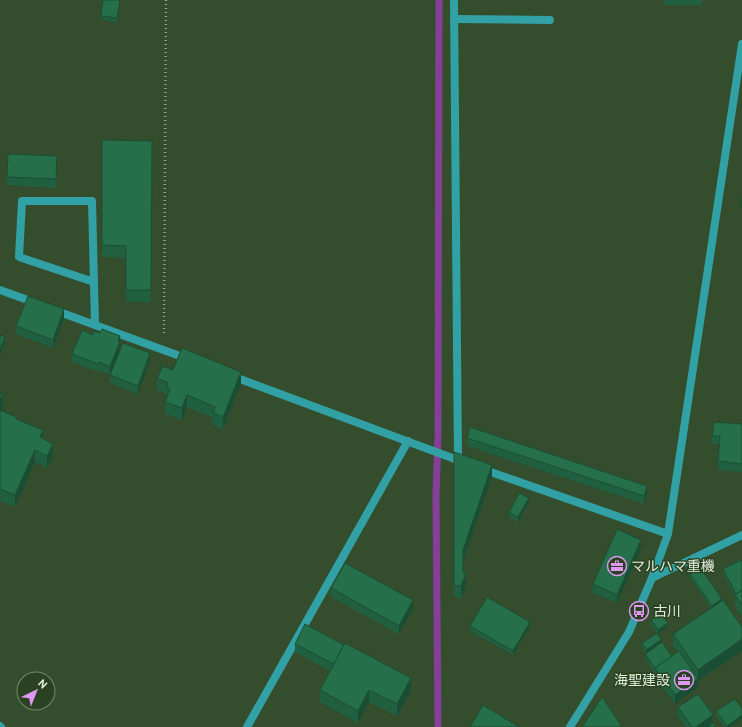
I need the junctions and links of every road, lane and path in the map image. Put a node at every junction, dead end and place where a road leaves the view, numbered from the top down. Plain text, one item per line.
1 (166, 0) edge
2 (454, 0) edge
3 (454, 19) junction
4 (550, 20) dead end
5 (742, 44) edge
6 (94, 282) junction
7 (0, 290) edge
8 (95, 325) junction
9 (164, 351) junction
10 (194, 362) edge
11 (223, 372) edge
12 (408, 441) junction
13 (458, 460) junction
14 (668, 534) junction
15 (742, 535) edge
16 (652, 578) junction
17 (247, 727) edge
18 (570, 727) edge

1 - 9 path
2 - 3 street
3 - 4 street
3 - 13 street
5 - 14 street
6 - 6 street
6 - 8 street
7 - 8 street
8 - 9 street
9 - 10 street
11 - 12 street
12 - 13 street
12 - 17 street
13 - 14 street
14 - 16 street
15 - 16 street
16 - 18 street

